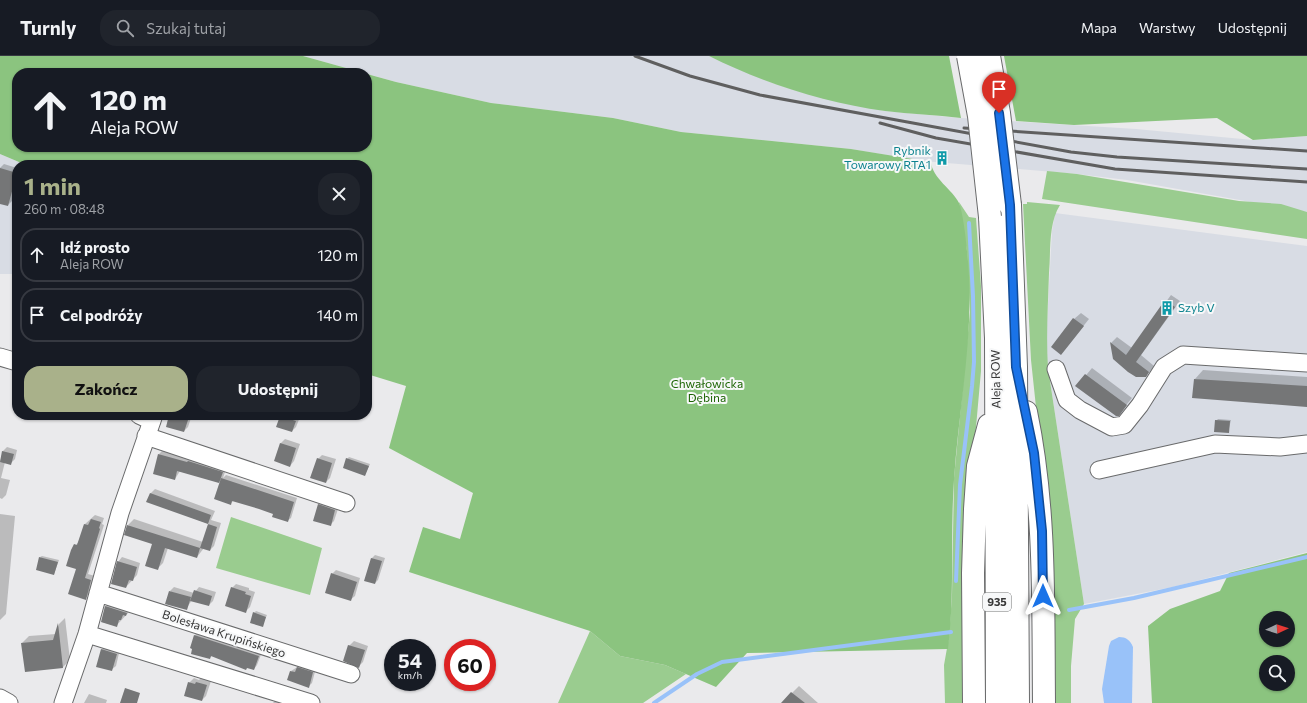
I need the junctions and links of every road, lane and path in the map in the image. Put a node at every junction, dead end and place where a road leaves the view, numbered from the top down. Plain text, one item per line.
1 (968, 56) edge
2 (988, 56) edge
3 (1307, 363) edge
4 (1016, 367) junction
5 (1056, 369) dead end
6 (996, 399) junction
7 (148, 422) edge
8 (1307, 444) edge
9 (1099, 470) dead end
10 (346, 503) dead end
11 (98, 593) junction
12 (87, 634) junction
13 (351, 674) dead end
14 (0, 698) edge
15 (10, 703) edge
16 (63, 703) edge
17 (312, 703) edge
18 (974, 703) edge
19 (997, 703) edge
20 (1018, 703) edge
21 (1044, 703) edge

1 - 6 main road, Aleja ROW / 935, bridge
2 - 4 main road, Aleja ROW / 935, bridge
3 - 5 street
4 - 20 main road, Aleja ROW / 935
4 - 21 main road
6 - 18 main road
6 - 19 main road, Aleja ROW / 935
7 - 10 street
7 - 11 street
8 - 9 street
11 - 12 street
11 - 13 street, Bolesława Krupińskiego
12 - 16 street
12 - 17 street
14 - 15 street

